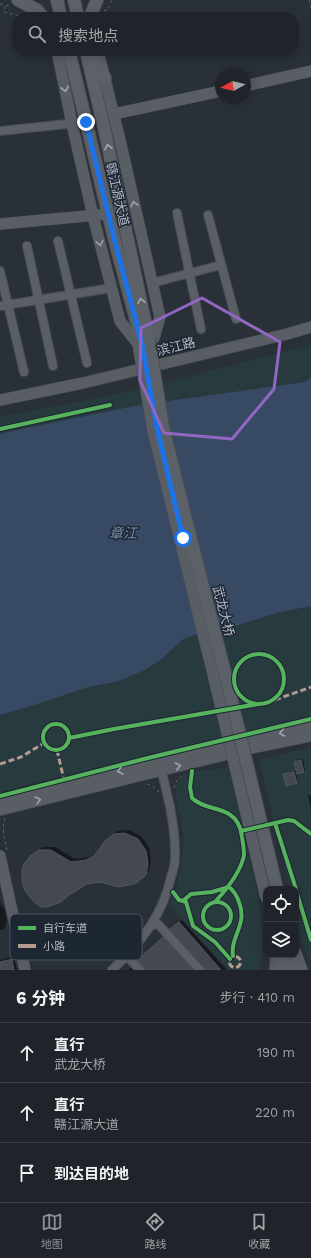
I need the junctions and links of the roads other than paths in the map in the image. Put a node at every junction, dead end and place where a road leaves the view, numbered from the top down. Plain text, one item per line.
1 (18, 0) edge
2 (58, 0) edge
3 (74, 0) edge
4 (39, 12) edge
5 (61, 12) edge
6 (77, 12) edge
7 (58, 56) edge
8 (70, 56) edge
9 (91, 56) edge
10 (92, 56) edge
11 (311, 71) edge
12 (105, 78) joint
13 (251, 85) edge
14 (215, 92) edge
15 (114, 114) junction
16 (86, 122) junction
17 (72, 124) junction
18 (0, 131) edge
19 (177, 213) dead end
20 (108, 214) junction
21 (208, 215) dead end
22 (93, 216) junction
23 (0, 224) edge
24 (58, 241) dead end
25 (27, 246) dead end
26 (221, 265) junction
27 (0, 271) edge
28 (189, 273) junction
29 (152, 283) junction
30 (112, 288) junction
31 (71, 295) junction
32 (38, 300) junction
33 (4, 306) edge
34 (236, 319) dead end
35 (311, 327) edge
36 (201, 329) dead end
37 (311, 334) edge
38 (145, 341) junction
39 (87, 363) dead end
40 (53, 366) dead end
41 (24, 372) dead end
42 (0, 400) edge
43 (0, 407) edge
44 (311, 726) edge
45 (311, 736) edge
46 (255, 743) junction
47 (160, 765) junction
48 (0, 801) edge
49 (4, 812) edge
50 (4, 855) edge
51 (268, 886) edge
52 (276, 886) edge
53 (280, 886) edge
54 (263, 896) edge
55 (15, 914) edge
56 (152, 924) junction
57 (142, 938) edge
58 (276, 958) edge
59 (281, 958) edge
60 (292, 958) edge
61 (298, 958) edge
62 (23, 960) edge
63 (123, 960) edge
64 (131, 960) edge
65 (25, 970) edge
66 (112, 970) edge
67 (140, 970) edge
68 (200, 970) edge
69 (276, 970) edge
70 (283, 970) edge
71 (294, 970) edge
72 (302, 970) edge

1 - 4 main road
2 - 5 main road
3 - 6 main road
7 -> 17 street
8 - 16 main road, 赣江源大道
38 -> 9 main road, 赣江源大道
10 - 12 main road
11 - 13 street
12 - 15 street
14 - 15 street
29 -> 15 street
16 - 17 street
16 - 20 main road, 赣江源大道
17 - 18 street
17 - 22 street
19 - 28 street
20 - 22 street
20 - 38 main road, 赣江源大道
21 - 26 street
22 - 23 street
22 -> 30 street
24 - 31 street
25 - 32 street
26 - 28 street
26 - 34 street
27 - 33 street
28 - 29 street
28 - 36 street
29 - 38 street
30 - 31 street
30 - 38 street
31 - 32 street
31 - 39 street
32 - 33 street
32 - 40 street
33 - 41 street
35 - 42 street, 滨江路
37 - 43 street, 滨江路
38 - 51 main road, 武龙大桥
38 - 52 main road, 武龙大桥, bridge
38 - 53 street, bridge
38 - 54 street, bridge
44 -> 46 street
45 - 46 street
46 - 47 street
47 -> 48 street
49 -> 47 street
47 - 56 street
50 - 55 street
56 - 57 street
56 - 68 street
58 - 69 street
59 - 70 main road
60 - 71 main road
61 - 72 street
62 - 65 street
63 - 66 street
64 - 67 street

